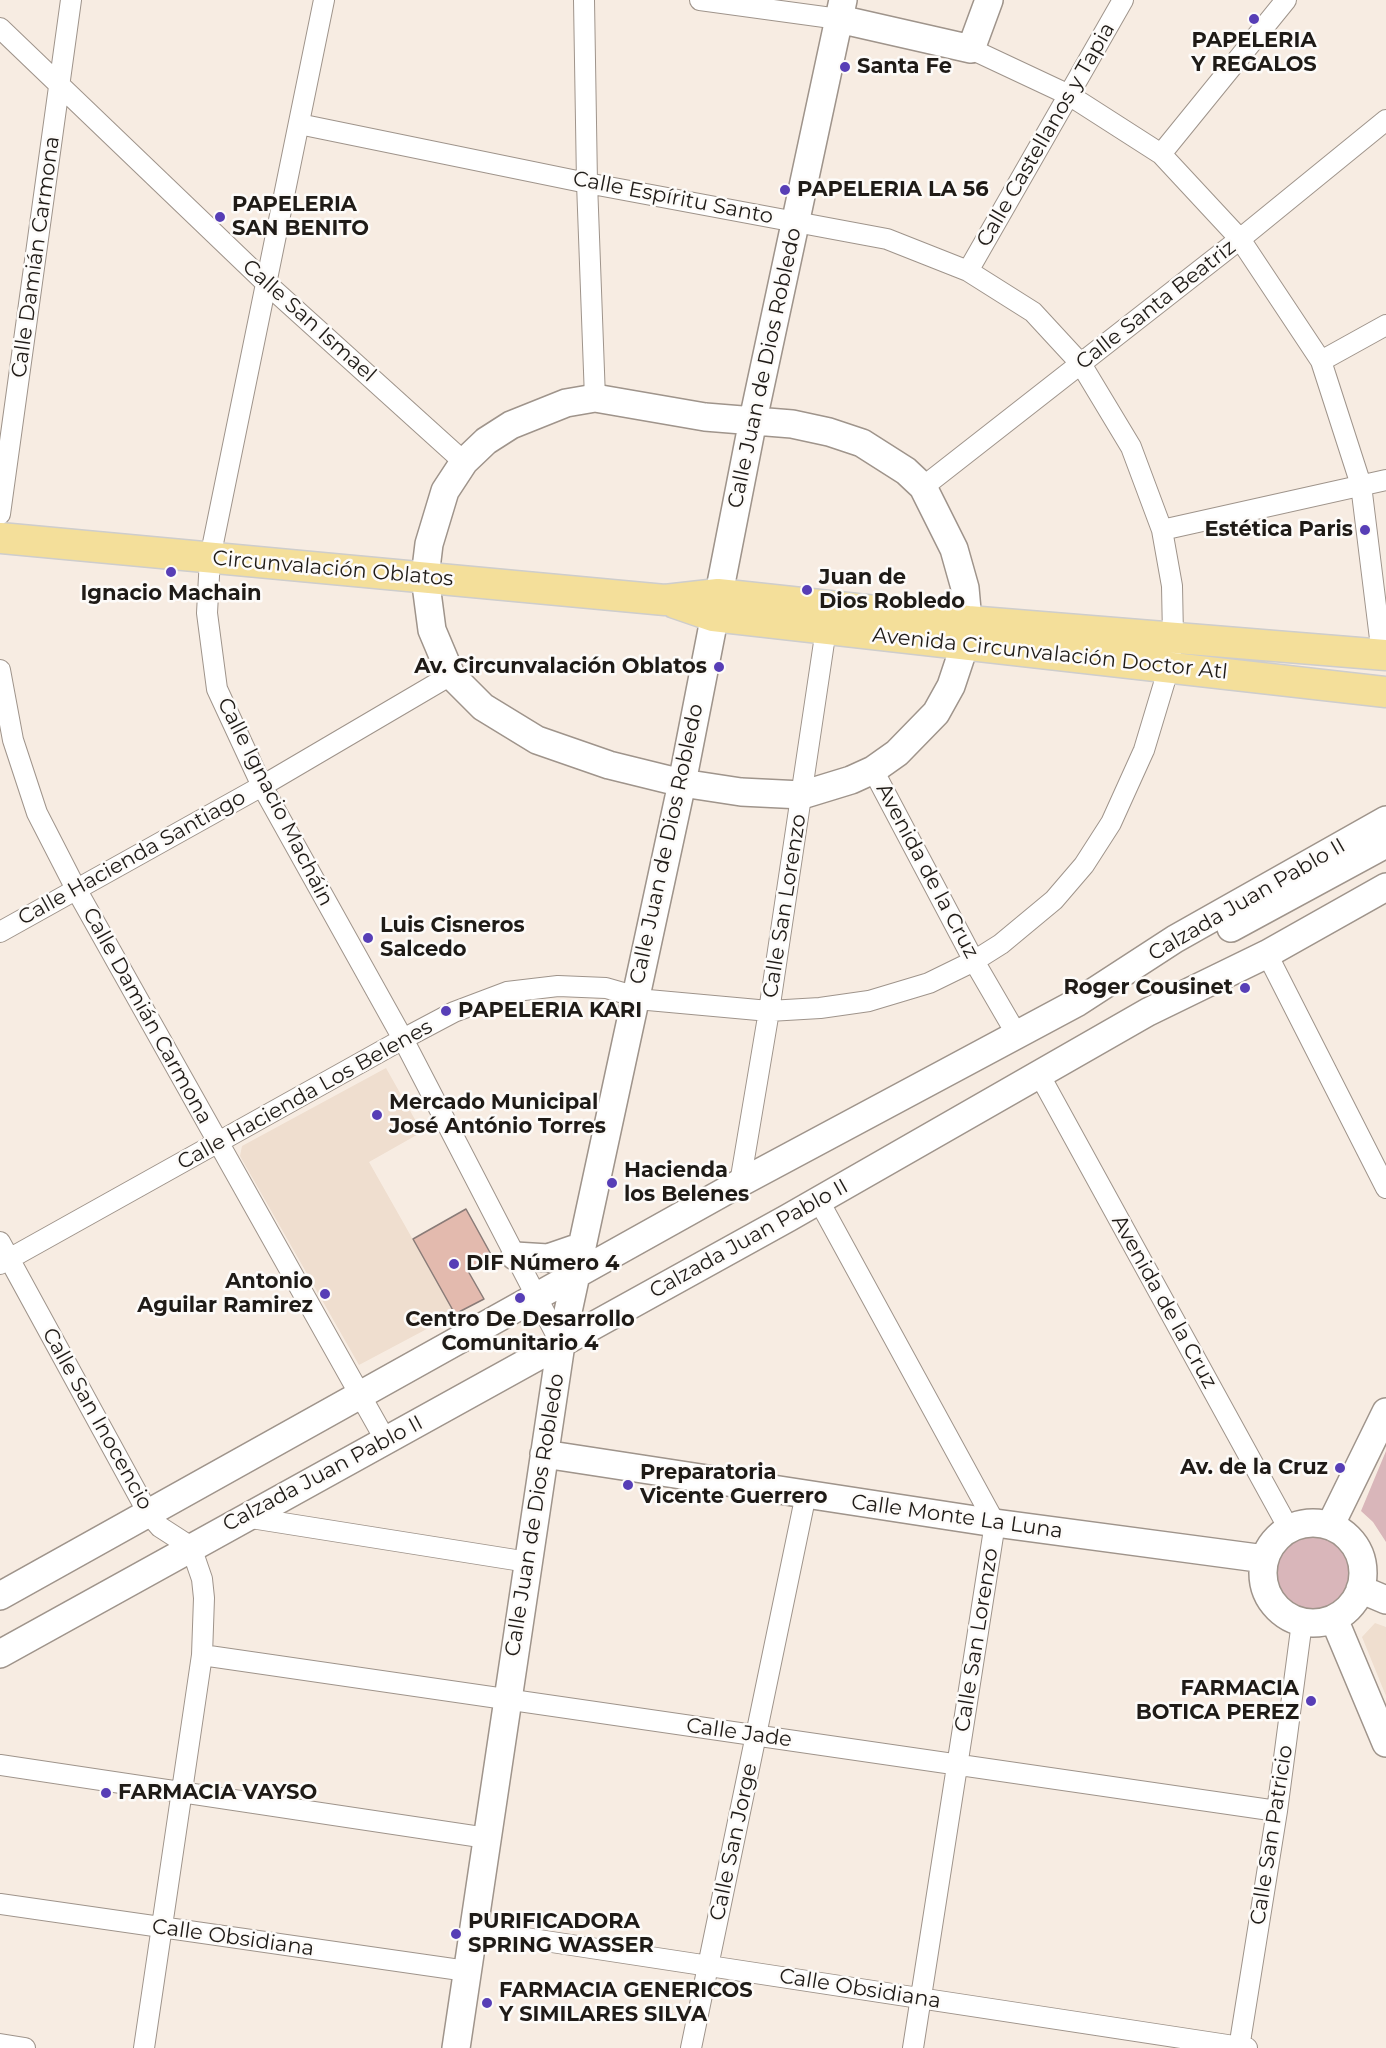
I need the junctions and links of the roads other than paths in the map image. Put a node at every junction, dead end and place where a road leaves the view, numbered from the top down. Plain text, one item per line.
1 (71, 0) edge
2 (324, 0) edge
3 (584, 0) edge
4 (700, 0) edge
5 (989, 0) edge
6 (1123, 0) edge
7 (1286, 0) edge
8 (841, 10) edge
9 (0, 28) edge
10 (971, 49) junction
11 (60, 86) junction
12 (1069, 95) junction
13 (1386, 120) edge
14 (299, 124) junction
15 (1161, 154) junction
16 (587, 183) junction
17 (797, 222) junction
18 (1240, 239) junction
19 (968, 271) junction
20 (266, 283) junction
21 (1386, 325) edge
22 (1321, 361) junction
23 (1081, 364) junction
24 (595, 398) junction
25 (753, 420) junction
26 (464, 462) junction
27 (1386, 480) edge
28 (1361, 485) junction
29 (923, 487) junction
30 (0, 514) edge
31 (1162, 530) junction
32 (0, 538) edge
33 (210, 558) junction
34 (425, 577) junction
35 (716, 605) junction
36 (826, 629) junction
37 (967, 632) junction
38 (1173, 636) junction
39 (1384, 655) edge
40 (1169, 667) junction
41 (0, 670) edge
42 (451, 675) junction
43 (1386, 692) edge
44 (873, 770) junction
45 (682, 783) junction
46 (262, 786) junction
47 (802, 795) junction
48 (1386, 820) edge
49 (1386, 844) edge
50 (1386, 869) edge
51 (1386, 887) edge
52 (76, 889) junction
53 (1309, 899) junction
54 (0, 932) edge
55 (1267, 954) junction
56 (974, 961) junction
57 (635, 996) junction
58 (1078, 1002) junction
59 (770, 1011) junction
60 (1148, 1012) junction
61 (1017, 1035) junction
62 (403, 1039) junction
63 (1040, 1074) junction
64 (219, 1144) junction
65 (740, 1183) junction
66 (1386, 1188) edge
67 (819, 1200) junction
68 (580, 1247) junction
69 (3, 1255) edge
70 (515, 1256) junction
71 (574, 1277) junction
72 (536, 1297) junction
73 (561, 1344) junction
74 (360, 1395) junction
75 (1385, 1416) edge
76 (386, 1441) junction
77 (544, 1454) junction
78 (806, 1494) junction
79 (148, 1513) junction
80 (245, 1517) junction
81 (995, 1523) junction
82 (1330, 1526) junction
83 (1289, 1529) junction
84 (190, 1547) junction
85 (1264, 1559) junction
86 (528, 1562) junction
87 (1360, 1589) junction
88 (0, 1596) edge
89 (1386, 1600) edge
90 (1334, 1618) junction
91 (1302, 1622) junction
92 (0, 1654) edge
93 (202, 1656) junction
94 (507, 1700) junction
95 (756, 1736) junction
96 (1386, 1743) edge
97 (0, 1765) edge
98 (957, 1765) junction
99 (181, 1792) junction
100 (1277, 1811) junction
101 (487, 1838) junction
102 (0, 1904) edge
103 (162, 1927) junction
104 (473, 1930) junction
105 (708, 1966) junction
106 (467, 1971) junction
107 (921, 1998) junction
108 (0, 2044) edge
109 (25, 2048) edge
110 (144, 2048) edge
111 (456, 2048) edge
112 (691, 2048) edge
113 (913, 2048) edge
114 (1242, 2048) edge

1 - 11 street, Calle Damián Carmona
2 - 14 street, Calle Ignacio Macháin
3 - 16 street
4 - 8 street
5 - 10 street
6 - 12 street, Calle Castellanos y Tapia
7 - 15 street
8 - 10 street
8 - 17 street, Calle Juan de Dios Robledo
9 - 11 street, Calle San Ismael
10 - 12 street
11 - 20 street, Calle San Ismael
11 - 30 street, Calle Damián Carmona
12 - 15 street
12 - 19 street, Calle Castellanos y Tapia
13 - 18 street, Calle Santa Beatriz
14 - 16 street, Calle Espíritu Santo
14 - 20 street, Calle Ignacio Macháin
15 - 18 street
16 - 17 street, Calle Espíritu Santo
16 - 24 street
17 - 19 street, Calle Espíritu Santo
17 - 25 street, Calle Juan de Dios Robledo
18 - 22 street
18 - 23 street, Calle Santa Beatriz
19 - 23 street, Calle Espíritu Santo
20 - 26 street, Calle San Ismael
20 - 33 street, Calle Ignacio Macháin
21 - 22 street
22 - 28 street
23 - 29 street, Calle Santa Beatriz
23 - 31 street, Calle Espíritu Santo
24 - 25 street
24 - 26 street
25 - 29 street
25 - 35 street, Calle Juan de Dios Robledo
26 - 34 street
27 - 28 street
28 - 31 street
28 - 39 street
29 - 37 street
31 - 38 street, Calle Espíritu Santo
32 - 33 main road, Circunvalación Oblatos
33 - 34 main road, Circunvalación Oblatos
33 - 46 street, Calle Ignacio Macháin
34 - 35 main road, Circunvalación Oblatos
34 - 42 street
35 - 36 main road, Avenida Circunvalación Doctor Atl
35 - 37 main road, Avenida Circunvalación Doctor Atl
35 - 45 street, Calle Juan de Dios Robledo
36 - 37 main road, Avenida Circunvalación Doctor Atl
36 - 47 street, Calle San Lorenzo
37 - 38 main road, Avenida Circunvalación Doctor Atl
37 - 40 main road, Avenida Circunvalación Doctor Atl
37 - 44 street
38 - 39 main road, Avenida Circunvalación Doctor Atl
38 - 40 street, Calle Espíritu Santo
40 - 43 main road, Avenida Circunvalación Doctor Atl
40 - 56 street, Calle Hacienda Los Belenes
41 - 52 street, Calle Damián Carmona
42 - 45 street
42 - 46 street, Calle Hacienda Santiago
44 - 47 street
44 - 56 street, Avenida de la Cruz
45 - 47 street
45 - 57 street, Calle Juan de Dios Robledo
46 - 52 street, Calle Hacienda Santiago
46 - 62 street, Calle Ignacio Macháin
47 - 59 street, Calle San Lorenzo
48 - 58 street, Calzada Juan Pablo II
49 - 53 street, Calzada Juan Pablo II
50 - 53 street, Calzada Juan Pablo II
51 - 55 street, Calzada Juan Pablo II
52 - 54 street, Calle Hacienda Santiago
52 - 64 street, Calle Damián Carmona
53 - 58 street, Calzada Juan Pablo II
53 - 60 street, Calzada Juan Pablo II
55 - 60 street, Calzada Juan Pablo II
55 - 66 street
56 - 59 street, Calle Hacienda Los Belenes
56 - 61 street, Avenida de la Cruz
57 - 59 street, Calle Hacienda Los Belenes
57 - 62 street, Calle Hacienda Los Belenes
57 - 68 street, Calle Juan de Dios Robledo
58 - 61 street, Calzada Juan Pablo II
59 - 65 street, Calle San Lorenzo
60 - 63 street, Calzada Juan Pablo II
61 - 65 street, Calzada Juan Pablo II
62 - 64 street, Calle Hacienda Los Belenes
62 - 70 street, Calle Ignacio Macháin
63 - 67 street, Calzada Juan Pablo II
63 - 83 street, Avenida de la Cruz
64 - 69 street, Calle Hacienda Los Belenes
64 - 74 street, Calle Damián Carmona
65 - 71 street, Calzada Juan Pablo II
67 - 73 street, Calzada Juan Pablo II
67 - 81 street, Calle San Lorenzo
68 - 70 street
68 - 71 street, Calle Juan de Dios Robledo
69 - 79 street, Calle San Inocencio
70 - 72 street, Calle Ignacio Macháin
71 - 72 street, Calzada Juan Pablo II
71 - 73 street, Calle Juan de Dios Robledo
72 - 73 street, Calle Ignacio Macháin
72 - 74 street, Calzada Juan Pablo II
73 - 76 street, Calzada Juan Pablo II
73 - 77 street, Calle Juan de Dios Robledo
74 - 76 street, Calle Damián Carmona
74 - 79 street, Calzada Juan Pablo II
75 - 82 street
76 - 80 street, Calzada Juan Pablo II
77 - 78 street, Calle Monte La Luna
77 - 86 street, Calle Juan de Dios Robledo
78 - 81 street, Calle Monte La Luna
78 - 95 street, Calle San Jorge
79 - 84 street, Calle San Inocencio
79 - 88 street, Calzada Juan Pablo II
80 - 84 street, Calzada Juan Pablo II
80 - 86 street
81 - 85 street, Calle Monte La Luna
81 - 98 street, Calle San Lorenzo
82 - 83 street
82 - 87 street
83 - 85 street
84 - 92 street, Calzada Juan Pablo II
84 - 93 street
85 - 91 street
86 - 94 street, Calle Juan de Dios Robledo
87 - 89 street
87 - 90 street
90 - 91 street
90 - 96 street
91 - 100 street, Calle San Patricio
93 - 94 street, Calle Jade
93 - 99 street
94 - 95 street, Calle Jade
94 - 101 street, Calle Juan de Dios Robledo
95 - 98 street, Calle Jade
95 - 105 street, Calle San Jorge
97 - 99 street
98 - 100 street, Calle Jade
98 - 107 street, Calle San Lorenzo
99 - 101 street
99 - 103 street
100 - 114 street, Calle San Patricio
101 - 104 street, Calle Juan de Dios Robledo
102 - 103 street, Calle Obsidiana
103 - 106 street, Calle Obsidiana
103 - 110 street
104 - 105 street, Calle Obsidiana
104 - 106 street, Calle Juan de Dios Robledo
105 - 107 street, Calle Obsidiana
105 - 112 street, Calle San Jorge
106 - 111 street, Calle Juan de Dios Robledo
107 - 113 street, Calle San Lorenzo
107 - 114 street, Calle Obsidiana
108 - 109 street

